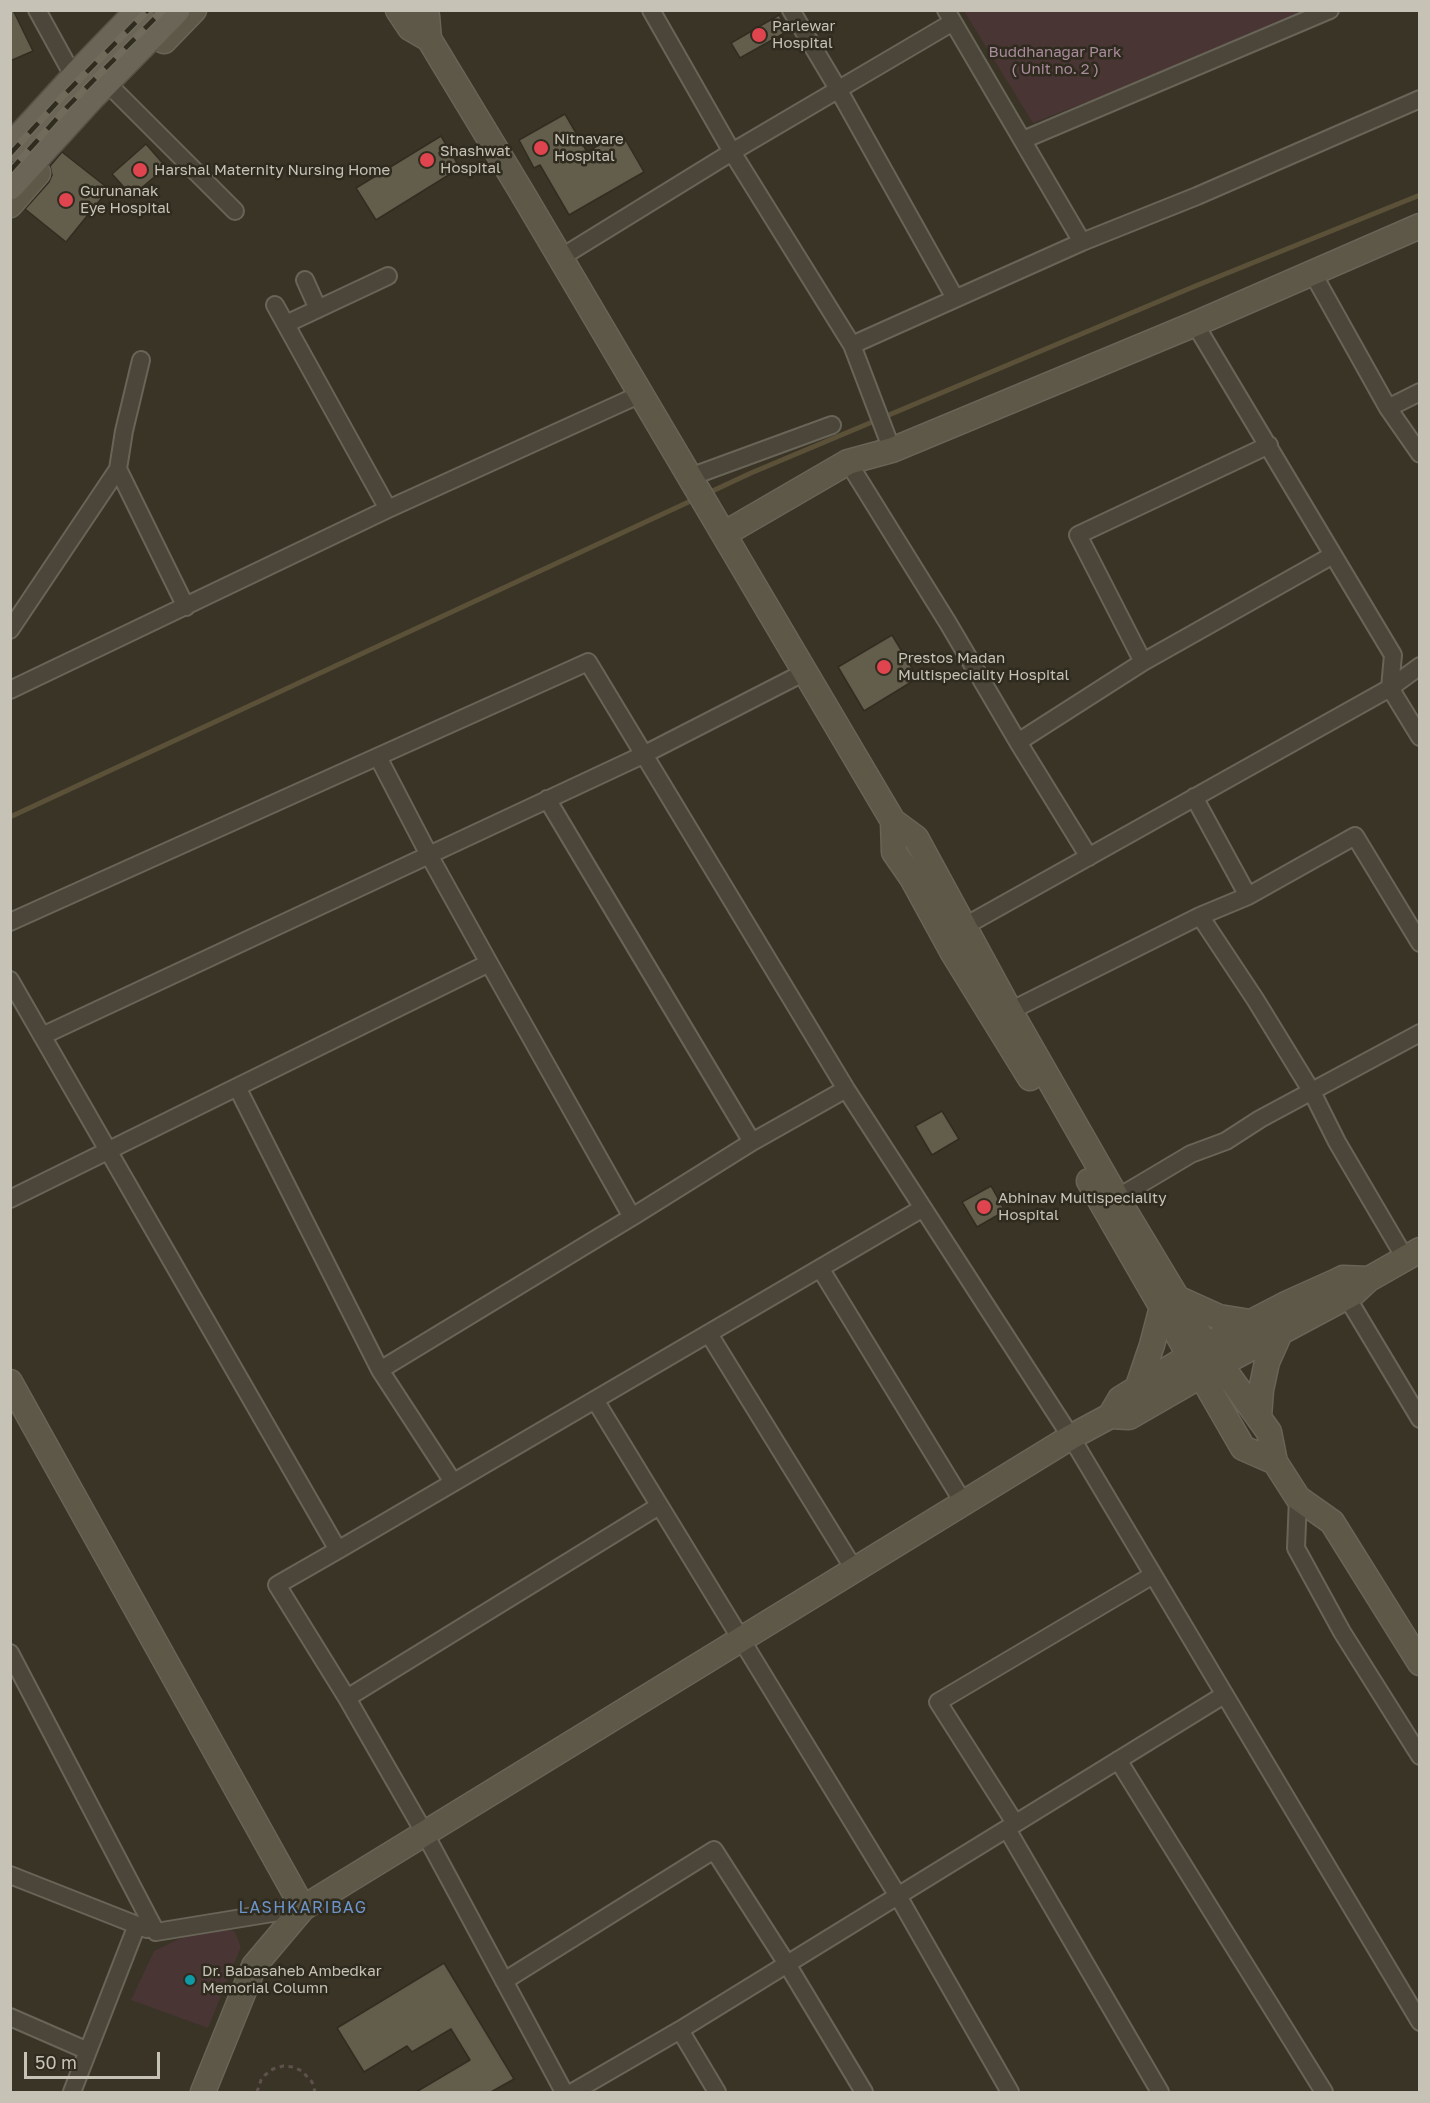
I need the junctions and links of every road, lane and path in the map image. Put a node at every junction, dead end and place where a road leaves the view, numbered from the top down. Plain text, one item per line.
1 (37, 10) edge
2 (128, 10) edge
3 (140, 10) edge
4 (176, 10) edge
5 (194, 10) edge
6 (398, 10) edge
7 (423, 10) edge
8 (651, 10) edge
9 (791, 10) edge
10 (1330, 10) edge
11 (949, 16) edge
12 (429, 39) junction
13 (70, 70) junction
14 (838, 89) junction
15 (115, 92) junction
16 (1419, 99) edge
17 (10, 138) edge
18 (1023, 140) junction
19 (10, 148) edge
20 (732, 152) junction
21 (10, 186) edge
22 (10, 205) edge
23 (235, 211) dead end
24 (1419, 226) edge
25 (1082, 242) junction
26 (561, 258) junction
27 (1312, 272) junction
28 (388, 276) dead end
29 (305, 280) dead end
30 (955, 298) junction
31 (275, 305) dead end
32 (318, 309) junction
33 (286, 324) junction
34 (1195, 324) junction
35 (852, 345) junction
36 (141, 360) dead end
37 (1419, 392) edge
38 (641, 394) junction
39 (1388, 408) junction
40 (832, 425) dead end
41 (890, 445) junction
42 (1269, 445) junction
43 (1419, 454) edge
44 (848, 462) junction
45 (118, 469) junction
46 (691, 479) junction
47 (388, 509) junction
48 (724, 534) junction
49 (1333, 555) junction
50 (186, 607) junction
51 (10, 630) edge
52 (1143, 662) junction
53 (1419, 666) edge
54 (805, 672) junction
55 (1390, 688) junction
56 (10, 690) edge
57 (1419, 737) edge
58 (1018, 742) junction
59 (645, 754) junction
60 (378, 757) junction
61 (1194, 797) junction
62 (548, 799) junction
63 (429, 855) junction
64 (1089, 857) junction
65 (1248, 896) junction
66 (1200, 916) junction
67 (10, 922) edge
68 (954, 932) junction
69 (1419, 943) edge
70 (489, 963) junction
71 (10, 980) edge
72 (1010, 1011) junction
73 (1419, 1033) edge
74 (42, 1036) junction
75 (237, 1087) junction
76 (846, 1089) junction
77 (1312, 1092) junction
78 (752, 1142) junction
79 (108, 1151) junction
80 (1117, 1198) junction
81 (10, 1200) edge
82 (923, 1208) junction
83 (632, 1217) junction
84 (1412, 1254) edge
85 (820, 1268) junction
86 (1342, 1289) junction
87 (1170, 1303) junction
88 (1250, 1322) junction
89 (1280, 1333) junction
90 (709, 1334) junction
91 (1205, 1360) junction
92 (380, 1370) junction
93 (10, 1382) edge
94 (1137, 1389) junction
95 (596, 1400) junction
96 (1110, 1416) junction
97 (1259, 1417) junction
98 (1419, 1419) edge
99 (1071, 1437) junction
100 (1275, 1462) junction
101 (453, 1482) junction
102 (1298, 1498) junction
103 (963, 1502) junction
104 (659, 1506) junction
105 (1325, 1540) dead end
106 (338, 1550) junction
107 (854, 1569) junction
108 (1153, 1575) junction
109 (740, 1639) junction
110 (10, 1653) edge
111 (1419, 1663) edge
112 (1224, 1695) junction
113 (347, 1698) junction
114 (1419, 1756) edge
115 (1118, 1760) junction
116 (1011, 1826) junction
117 (424, 1832) junction
118 (10, 1875) edge
119 (898, 1896) junction
120 (303, 1908) junction
121 (137, 1925) junction
122 (156, 1932) junction
123 (787, 1964) junction
124 (504, 1981) junction
125 (10, 2018) edge
126 (1419, 2022) edge
127 (680, 2030) junction
128 (88, 2051) junction
129 (72, 2092) edge
130 (202, 2092) edge
131 (257, 2092) edge
132 (315, 2092) edge
133 (564, 2092) edge
134 (573, 2092) edge
135 (717, 2092) edge
136 (864, 2092) edge
137 (1010, 2092) edge
138 (1160, 2092) edge
139 (1324, 2092) edge

1 - 13 street
2 - 13 street
3 - 19 main road
4 - 21 main road
5 - 15 street
6 - 12 street
7 - 12 street
8 - 20 street
9 - 14 street
10 - 18 street
11 - 14 street
11 - 18 street
12 - 26 street
13 - 17 street
14 - 20 street
14 - 30 street
15 - 22 street
15 - 23 street
16 - 25 street
18 - 25 street
20 - 26 street
20 - 35 street
24 - 27 street
25 - 30 street
26 - 38 street
27 - 34 street
27 - 39 street
28 - 32 street
29 - 32 street
30 - 35 street
31 - 33 street
32 - 33 street
33 - 47 street
34 - 41 street
34 - 42 street
35 - 41 street
36 - 45 street
37 - 39 street
38 - 46 street
38 - 47 street
39 - 43 street
40 - 46 street
41 - 44 street
42 - 49 street
42 - 52 street
44 - 48 street
44 - 58 street
45 - 50 street
45 - 51 street
46 - 48 street
47 - 50 street
48 - 54 street
49 - 52 street
49 - 55 street
50 - 56 street
52 - 58 street
53 - 55 street
54 - 59 street
54 - 68 street
55 - 57 street
55 - 61 street
58 - 64 street
59 - 60 street
59 - 62 street
59 - 76 street
60 - 63 street
60 - 67 street
61 - 64 street
61 - 65 street
62 - 63 street
62 - 78 street
63 - 70 street
63 - 74 street
64 - 68 street
65 - 66 street
65 - 69 street
66 - 72 street
66 - 77 street
68 - 72 street
68 - 87 street
70 - 75 street
70 - 83 street
71 - 74 street
72 - 80 street
73 - 77 street
74 - 79 street
75 - 79 street
75 - 92 street
76 - 78 street
76 - 82 street
77 - 80 street
77 - 84 street
78 - 83 street
79 - 81 street
79 - 106 street
80 - 87 street
82 - 85 street
82 - 99 street
83 - 92 street
84 - 86 street
85 - 90 street
85 - 103 street
86 - 88 street
86 - 89 street
86 - 98 street
87 - 88 street
87 - 91 street
87 - 94 street
88 - 91 street
89 - 91 street
89 - 97 street
90 - 95 street
90 - 107 street
91 - 94 street
91 - 96 street
91 - 97 street
91 - 100 street
92 - 101 street
93 - 120 street
94 - 96 street
95 - 101 street
95 - 104 street
96 - 99 street
97 - 100 street
99 - 103 street
99 - 108 street
100 - 102 street
101 - 106 street
102 - 105 street
102 - 111 street
102 - 114 street
103 - 107 street
104 - 109 street
104 - 113 street
106 - 113 street
107 - 109 street
108 - 112 street
108 - 116 street
109 - 117 street
109 - 119 street
110 - 122 street
112 - 115 street
112 - 126 street
113 - 117 street
115 - 116 street
115 - 139 street
116 - 119 street
116 - 138 street
117 - 120 street
117 - 124 street
118 - 121 street
119 - 123 street
119 - 137 street
120 - 122 street
120 - 130 street
121 - 122 street
121 - 128 street
123 - 124 street
123 - 127 street
123 - 136 street
124 - 133 street
125 - 128 street
127 - 134 street
127 - 135 street
128 - 129 street
131 - 132 path

